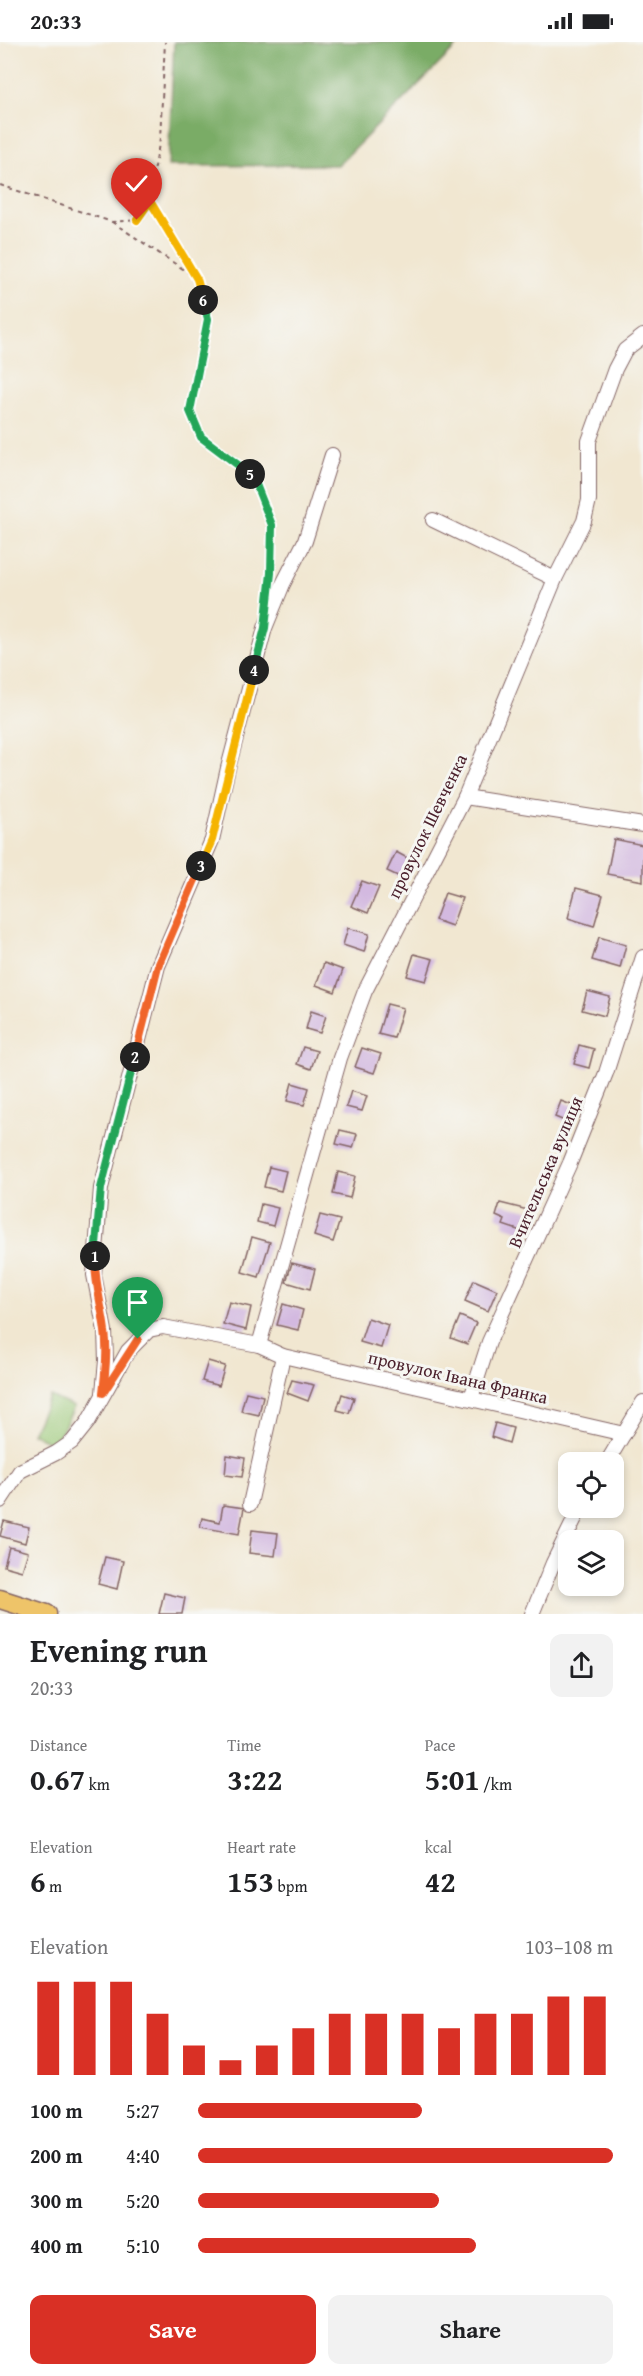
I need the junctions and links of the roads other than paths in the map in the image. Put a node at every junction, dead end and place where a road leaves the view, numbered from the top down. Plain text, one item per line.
1 (643, 336) edge
2 (332, 455) dead end
3 (433, 520) dead end
4 (555, 579) junction
5 (465, 797) junction
6 (643, 825) edge
7 (643, 957) edge
8 (259, 1345) junction
9 (283, 1356) junction
10 (103, 1393) junction
11 (471, 1398) junction
12 (643, 1402) edge
13 (624, 1434) junction
14 (613, 1452) edge
15 (0, 1501) edge
16 (250, 1504) dead end
17 (575, 1518) edge
18 (0, 1599) edge
19 (46, 1614) edge
20 (532, 1614) edge

1 - 4 street, провулок Шевченка
2 - 10 street
3 - 4 street
4 - 5 street, провулок Шевченка
5 - 6 street
5 - 8 street, провулок Шевченка
7 - 11 street, Вчительська вулиця
8 - 9 street, провулок Івана Франка
8 - 10 street, провулок Івана Франка
9 - 11 street, провулок Івана Франка
9 - 16 street
10 - 15 street, провулок Івана Франка
11 - 13 street, провулок Івана Франка
12 - 13 street
13 - 14 street
17 - 20 street
18 - 19 main road

